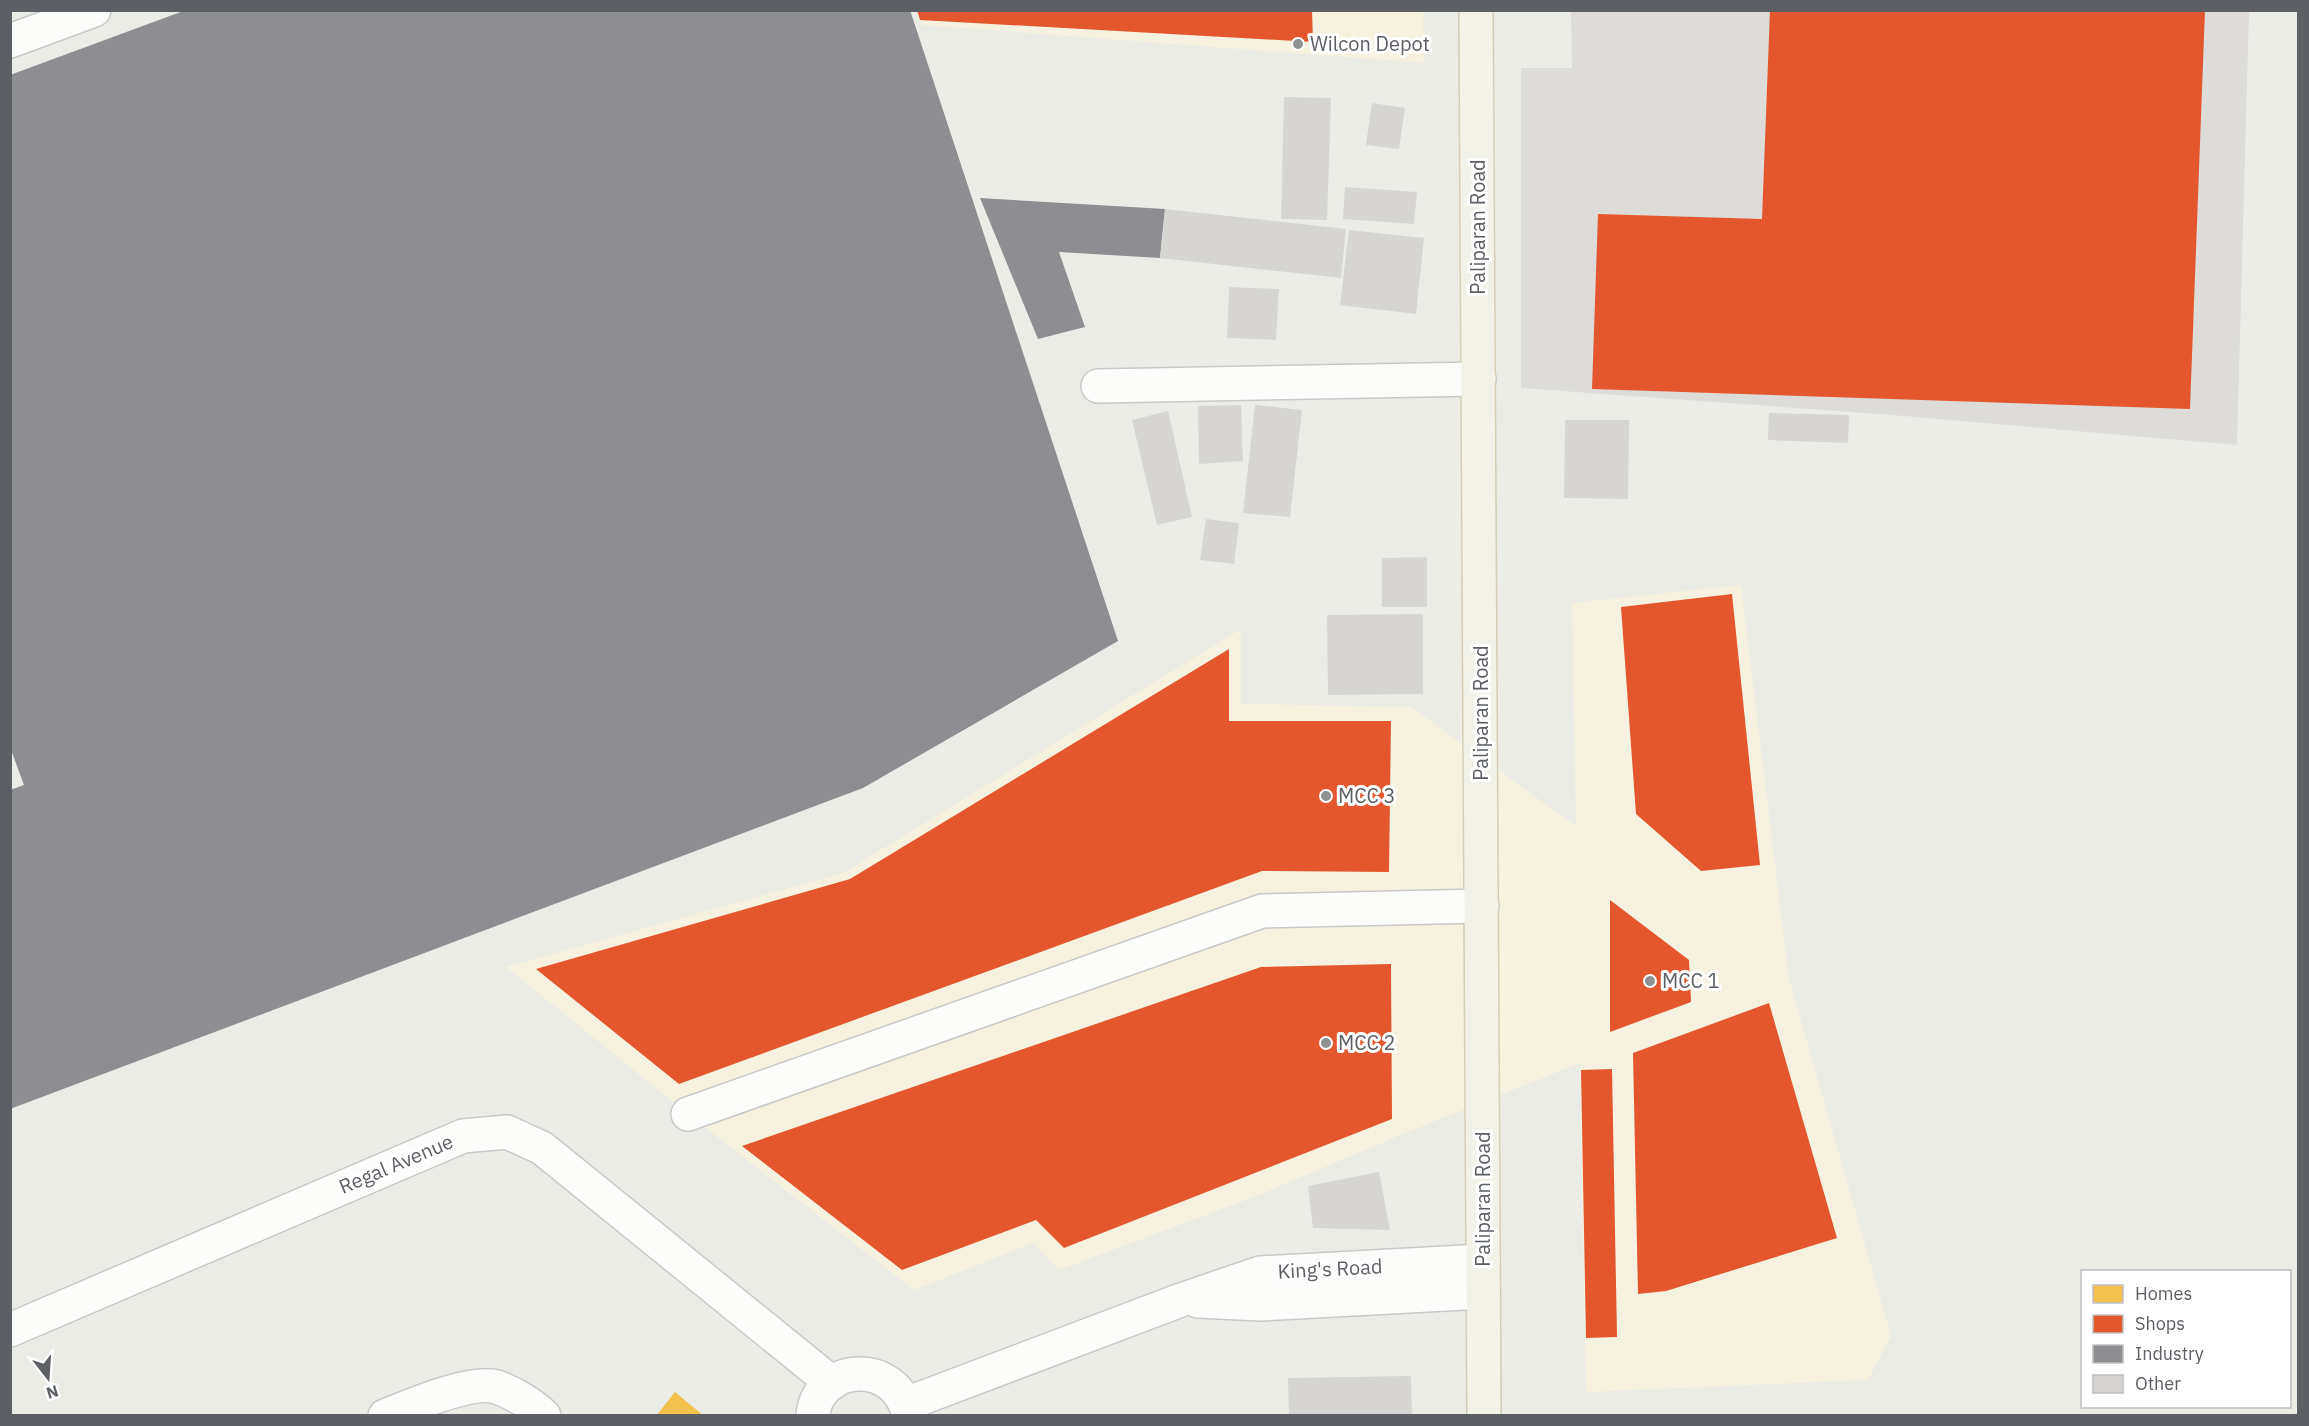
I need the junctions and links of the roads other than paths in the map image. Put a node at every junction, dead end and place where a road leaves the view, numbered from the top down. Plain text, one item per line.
1 (94, 10) edge
2 (1476, 10) edge
3 (10, 40) edge
4 (1479, 379) junction
5 (1098, 386) dead end
6 (1482, 906) junction
7 (688, 1114) dead end
8 (1483, 1276) junction
9 (10, 1330) edge
10 (831, 1383) junction
11 (907, 1410) edge
12 (385, 1416) edge
13 (544, 1416) edge
14 (813, 1416) edge
15 (1484, 1416) edge

1 - 3 street
2 - 4 main road, Paliparan Road
4 - 5 street
4 - 6 main road, Paliparan Road
6 - 7 street
6 - 8 main road, Paliparan Road
8 - 11 street, King's Road
8 - 15 main road, Paliparan Road
9 - 10 street, Regal Avenue
10 - 11 street
10 - 14 street
12 - 13 street

